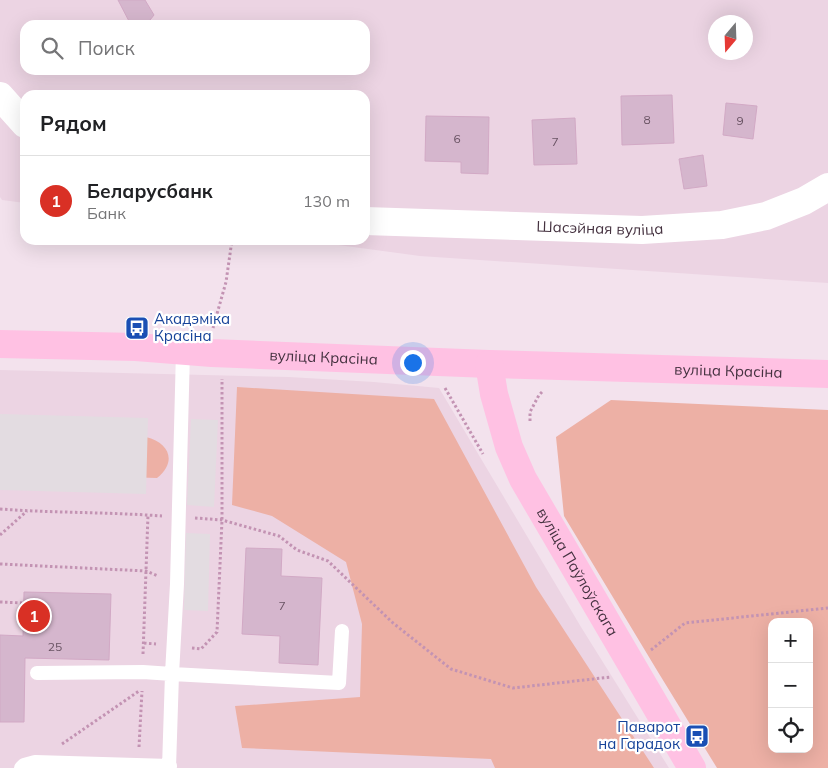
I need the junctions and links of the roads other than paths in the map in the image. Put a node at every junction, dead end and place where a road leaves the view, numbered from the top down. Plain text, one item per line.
1 (0, 96) edge
2 (20, 118) edge
3 (828, 187) edge
4 (370, 221) edge
5 (0, 344) edge
6 (183, 351) junction
7 (489, 364) junction
8 (828, 374) edge
9 (342, 631) dead end
10 (38, 673) dead end
11 (172, 674) junction
12 (170, 767) edge
13 (21, 768) edge
14 (692, 768) edge

1 - 2 street
3 - 4 street, Шасэйная вуліца
5 - 6 street, вуліца Красіна
6 - 7 street, вуліца Красіна
6 - 11 lane
7 - 8 street, вуліца Красіна
7 - 14 street, вуліца Паўлоўскага
9 - 11 lane
10 - 11 lane
11 - 12 lane
12 - 13 lane

